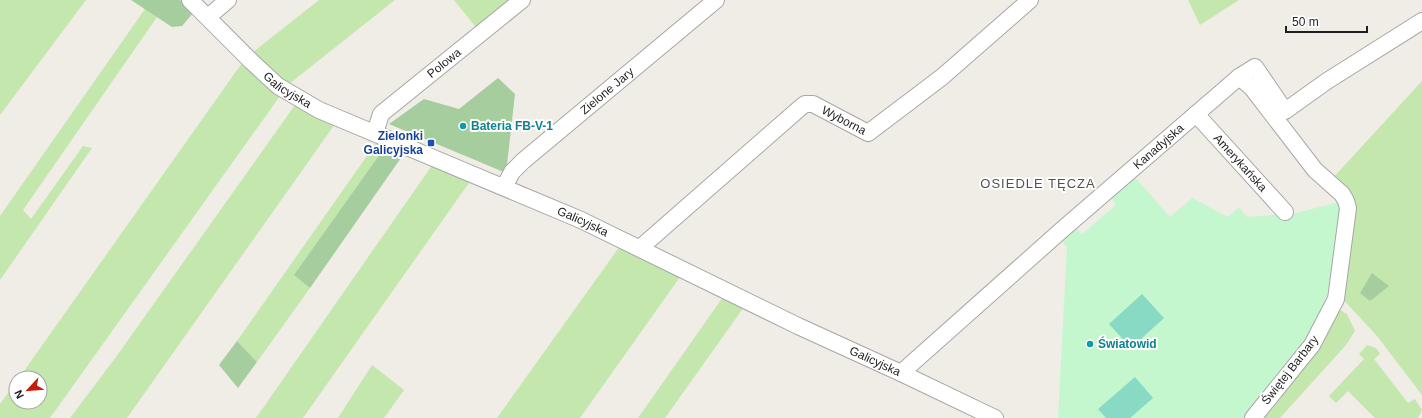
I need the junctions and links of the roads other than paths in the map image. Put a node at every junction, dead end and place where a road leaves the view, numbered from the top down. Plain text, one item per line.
1 (190, 0) edge
2 (228, 0) edge
3 (522, 0) edge
4 (716, 0) edge
5 (1030, 0) edge
6 (208, 17) junction
7 (1422, 21) edge
8 (1239, 77) junction
9 (1196, 114) junction
10 (374, 133) junction
11 (504, 187) junction
12 (1284, 212) dead end
13 (640, 248) junction
14 (901, 373) junction
15 (995, 418) edge
16 (1253, 418) edge

1 - 6 street, Galicyjska
2 - 6 street
3 - 10 street, Polowa
4 - 11 street, Zielone Jary
5 - 13 street, Wyborna
6 - 10 street, Galicyjska
7 - 8 street, Kanadyjska
8 - 9 street, Kanadyjska
8 - 16 street, Świętej Barbary
9 - 12 street, Amerykańska
9 - 14 street, Kanadyjska
10 - 11 street, Galicyjska
11 - 13 street, Galicyjska
13 - 14 street, Galicyjska
14 - 15 street, Galicyjska

